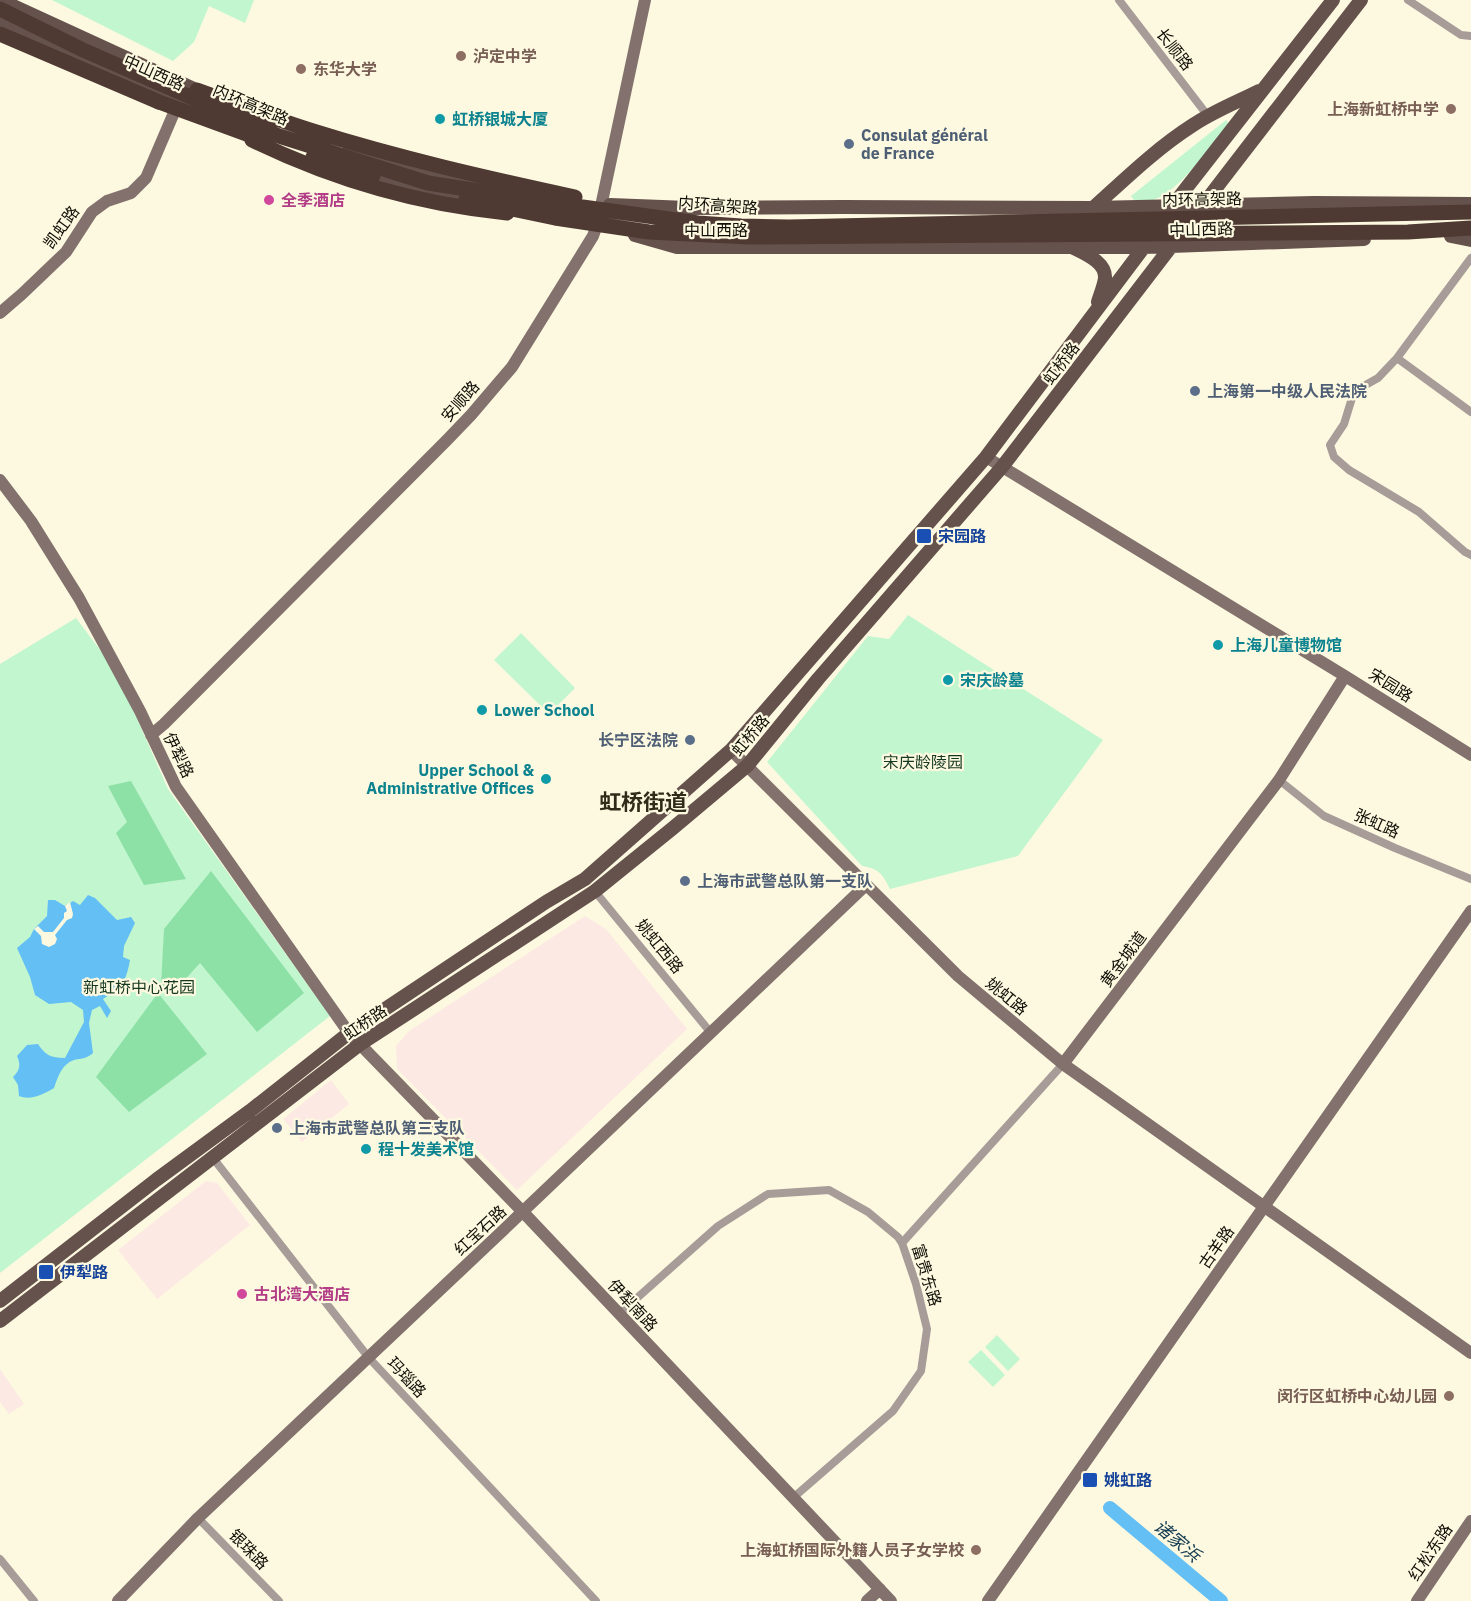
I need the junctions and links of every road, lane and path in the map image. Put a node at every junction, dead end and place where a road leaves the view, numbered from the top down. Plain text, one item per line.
1 (645, 0) edge
2 (1119, 0) edge
3 (1333, 0) edge
4 (1361, 0) edge
5 (1408, 0) edge
6 (3, 12) edge
7 (1471, 36) edge
8 (1264, 89) junction
9 (197, 90) junction
10 (178, 101) junction
11 (1208, 116) junction
12 (1218, 185) junction
13 (422, 189) junction
14 (1234, 204) junction
15 (1471, 204) edge
16 (600, 205) junction
17 (1173, 205) junction
18 (1203, 205) junction
19 (1093, 208) junction
20 (1471, 212) edge
21 (1392, 213) junction
22 (555, 218) junction
23 (698, 223) junction
24 (597, 225) junction
25 (1471, 228) edge
26 (1471, 238) edge
27 (1172, 246) junction
28 (1072, 247) junction
29 (1144, 247) junction
30 (1471, 258) edge
31 (1095, 311) junction
32 (0, 313) edge
33 (1397, 358) junction
34 (1471, 412) edge
35 (986, 457) junction
36 (1002, 467) junction
37 (0, 480) edge
38 (1471, 555) edge
39 (1345, 676) junction
40 (151, 735) junction
41 (732, 750) junction
42 (1471, 755) edge
43 (747, 766) junction
44 (1279, 780) junction
45 (585, 879) junction
46 (1471, 879) edge
47 (866, 885) junction
48 (595, 891) junction
49 (1471, 911) edge
50 (349, 1033) junction
51 (711, 1033) junction
52 (360, 1045) junction
53 (1063, 1064) junction
54 (213, 1158) junction
55 (1264, 1206) junction
56 (523, 1212) junction
57 (902, 1243) junction
58 (0, 1301) edge
59 (619, 1314) junction
60 (0, 1321) edge
61 (1471, 1353) edge
62 (369, 1358) junction
63 (794, 1497) junction
64 (198, 1518) junction
65 (1471, 1521) edge
66 (0, 1559) edge
67 (880, 1589) junction
68 (34, 1601) edge
69 (118, 1601) edge
70 (279, 1601) edge
71 (596, 1601) edge
72 (867, 1601) edge
73 (891, 1601) edge
74 (988, 1601) edge
75 (1417, 1601) edge

1 - 16 street, 安顺路
2 - 11 street, 长顺路
3 - 8 main road, 虹桥路
4 - 12 main road, 虹桥路
5 - 7 street
6 - 9 main road, 中山西路
6 - 10 main road, 中山西路
6 - 13 highway, 内环高架路, bridge
6 - 23 highway, 内环高架路, bridge
8 - 11 main road
8 - 17 main road, 虹桥路
9 - 16 main road, 中山西路
9 - 23 highway, bridge
10 - 13 main road, 中山西路
10 - 22 highway, bridge
10 - 32 street, 凯虹路
11 - 19 main road
12 - 14 main road
12 - 18 main road, 虹桥路
13 - 22 highway, 内环高架路, bridge
13 - 24 main road, 中山西路
14 - 15 main road, 中山西路
14 - 18 main road, 中山西路
15 - 21 highway, bridge
16 - 19 main road, 中山西路
16 - 24 street, 安顺路
17 - 18 main road, 中山西路
17 - 19 main road, 中山西路
17 - 29 main road, 虹桥路
18 - 27 main road, 虹桥路
20 - 21 highway, 内环高架路, bridge
21 - 23 highway, 内环高架路, bridge
22 - 25 highway, 内环高架路, bridge
24 - 28 main road, 中山西路
24 - 40 street, 安顺路
26 - 27 main road, 中山西路
27 - 29 main road, 中山西路
27 - 36 main road, 虹桥路
28 - 29 main road, 中山西路
28 - 31 main road
29 - 31 main road, 虹桥路
30 - 33 street
31 - 35 main road, 虹桥路
33 - 34 street
33 - 38 street
35 - 36 street, 宋园路
35 - 41 main road, 虹桥路
36 - 39 street, 宋园路
36 - 43 main road, 虹桥路
37 - 40 street, 伊犁路
39 - 42 street, 宋园路
39 - 44 street, 黄金城道
40 - 50 street, 伊犁路
41 - 43 street, 姚虹路
41 - 45 main road, 虹桥路
43 - 47 street, 姚虹路
43 - 48 main road, 虹桥路
44 - 46 street, 张虹路
44 - 53 street, 黄金城道
45 - 48 street, 姚虹西路
45 - 50 main road, 虹桥路
47 - 51 street, 红宝石路
47 - 53 street, 姚虹路
48 - 51 street, 姚虹西路
48 - 52 main road, 虹桥路
49 - 55 street, 古羊路
50 - 52 street, 伊犁南路
50 - 58 main road, 虹桥路
51 - 56 street, 红宝石路
52 - 54 main road, 虹桥路
52 - 56 street, 伊犁南路
53 - 55 street, 姚虹路
53 - 57 street, 黄金城道
54 - 60 main road, 虹桥路
54 - 62 street, 玛瑙路
55 - 61 street, 姚虹路
55 - 74 street, 古羊路
56 - 59 street, 伊犁南路
56 - 62 street, 红宝石路
57 - 59 street, 富贵东路
57 - 63 street, 富贵东路
59 - 63 street, 伊犁南路
62 - 64 street, 红宝石路
62 - 71 street, 玛瑙路
63 - 67 street, 伊犁南路
64 - 69 street, 红宝石路
64 - 70 street, 银珠路
65 - 75 street, 红松东路
66 - 68 street
67 - 72 street
67 - 73 street, 伊犁南路

